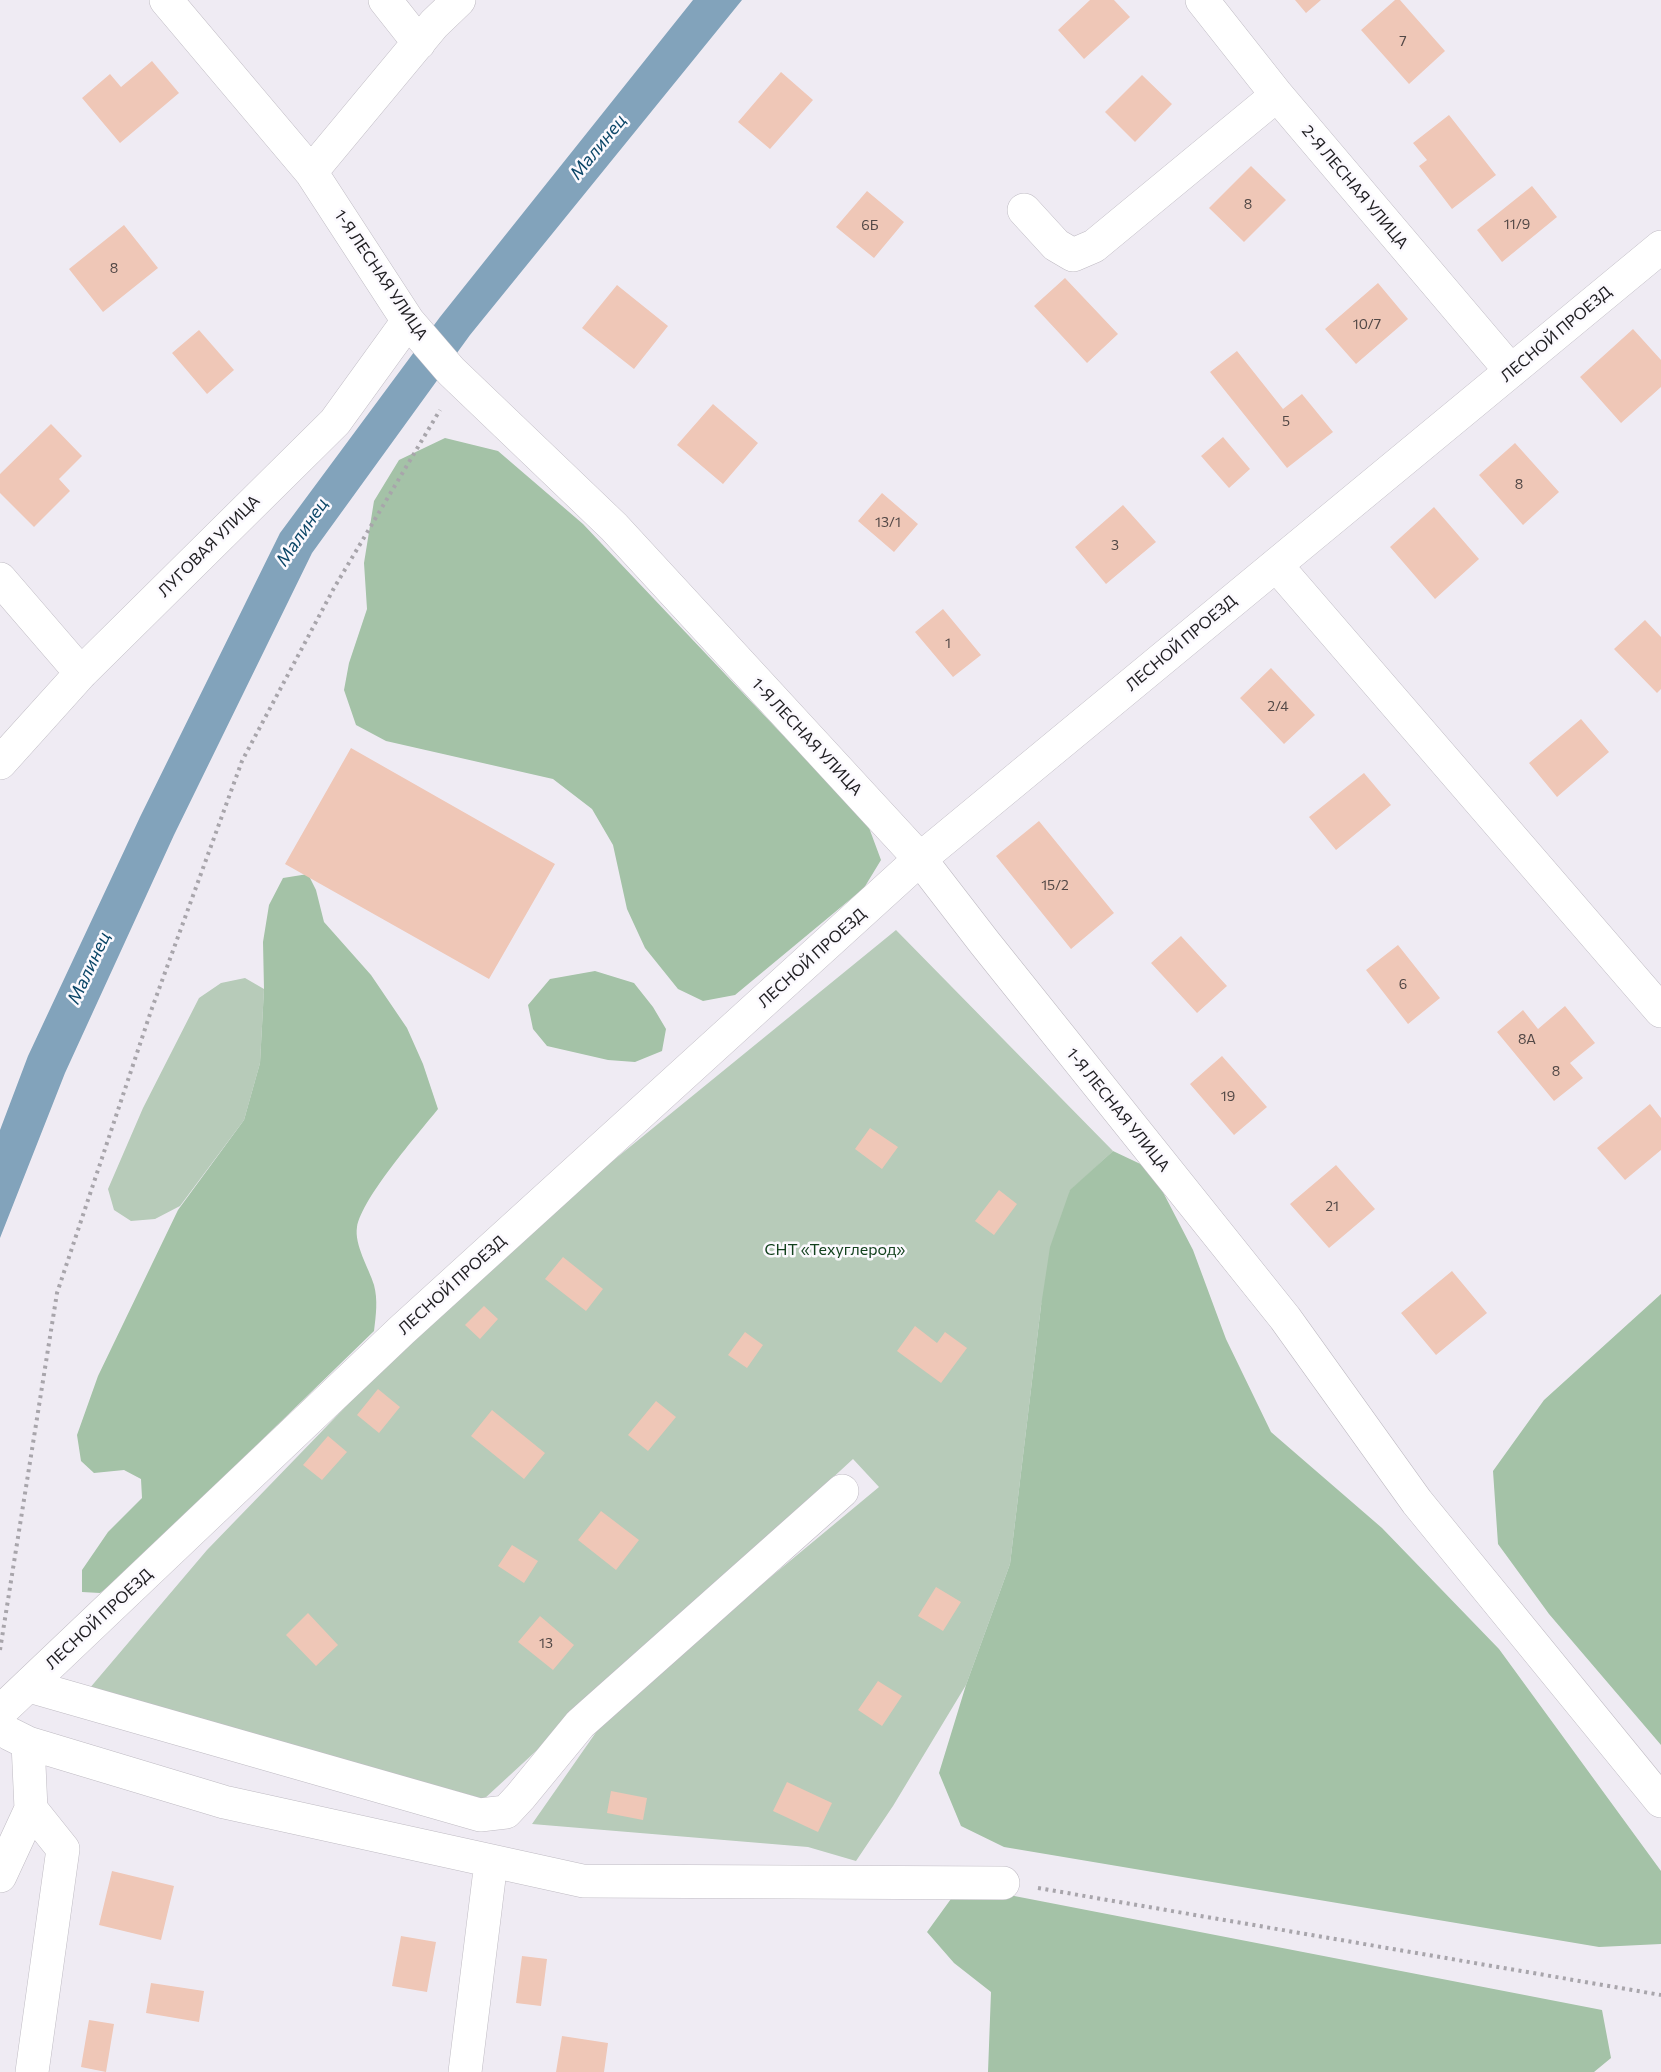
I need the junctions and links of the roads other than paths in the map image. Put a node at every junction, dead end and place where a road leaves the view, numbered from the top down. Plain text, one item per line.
1 (166, 0) edge
2 (385, 0) edge
3 (459, 0) edge
4 (1202, 0) edge
5 (419, 43) junction
6 (1277, 95) junction
7 (311, 172) junction
8 (1024, 210) dead end
9 (1661, 247) edge
10 (414, 328) junction
11 (1511, 371) junction
12 (1275, 565) junction
13 (0, 579) edge
14 (81, 673) junction
15 (0, 763) edge
16 (920, 859) junction
17 (1661, 1011) edge
18 (842, 1491) dead end
19 (29, 1686) junction
20 (0, 1712) edge
21 (14, 1736) edge
22 (1661, 1801) edge
23 (32, 1809) junction
24 (491, 1862) junction
25 (0, 1876) edge
26 (1003, 1882) road end
27 (32, 2072) edge
28 (465, 2072) edge

1 - 7 street, 1-Я ЛЕСНАЯ УЛИЦА
2 - 5 street
3 - 5 street
4 - 6 street, 2-Я ЛЕСНАЯ УЛИЦА
5 - 7 street
6 - 8 street
6 - 11 street, 2-Я ЛЕСНАЯ УЛИЦА
7 - 10 street, 1-Я ЛЕСНАЯ УЛИЦА
9 - 11 street, ЛЕСНОЙ ПРОЕЗД
10 - 14 street, ЛУГОВАЯ УЛИЦА
10 - 16 street, 1-Я ЛЕСНАЯ УЛИЦА
11 - 12 street, ЛЕСНОЙ ПРОЕЗД
12 - 16 street, ЛЕСНОЙ ПРОЕЗД
12 - 17 street
13 - 14 street
14 - 15 street, ЛУГОВАЯ УЛИЦА
16 - 19 street, ЛЕСНОЙ ПРОЕЗД
16 - 22 street, 1-Я ЛЕСНАЯ УЛИЦА
18 - 19 street
19 - 20 street, ЛЕСНОЙ ПРОЕЗД
21 - 23 street
21 - 24 street
23 - 25 street
23 - 27 street
24 - 26 street
24 - 28 street

